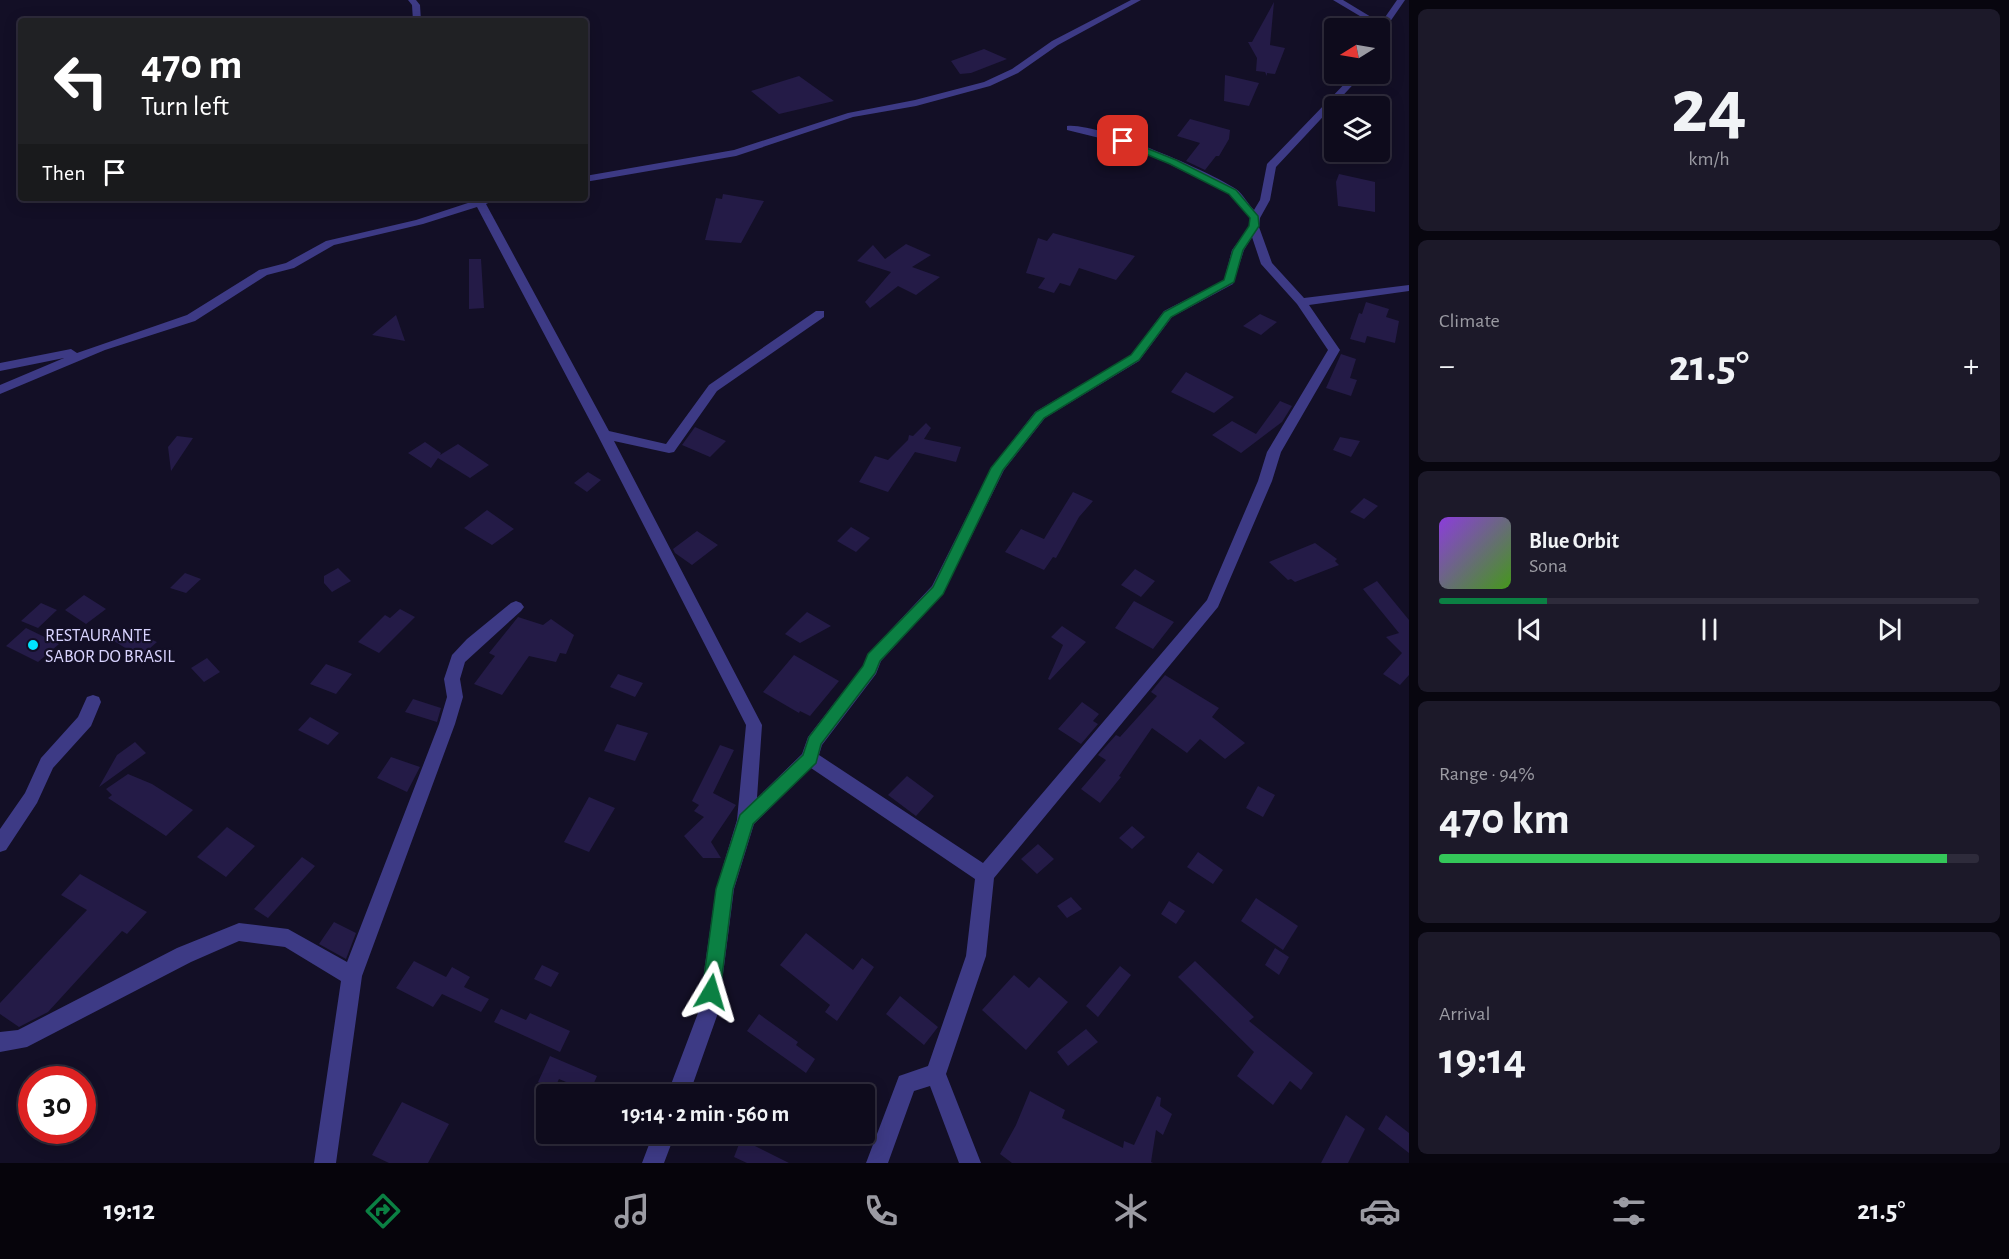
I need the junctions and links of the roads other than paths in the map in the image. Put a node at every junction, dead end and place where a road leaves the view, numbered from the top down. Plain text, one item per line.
1 (412, 0) edge
2 (1137, 0) edge
3 (1337, 0) edge
4 (1401, 0) edge
5 (417, 18) edge
6 (1365, 18) edge
7 (1388, 18) edge
8 (1349, 84) edge
9 (1070, 128) dead end
10 (588, 178) edge
11 (478, 201) edge
12 (485, 201) edge
13 (1255, 222) junction
14 (1409, 288) edge
15 (1301, 302) junction
16 (820, 314) dead end
17 (101, 347) junction
18 (0, 367) edge
19 (0, 390) edge
20 (604, 434) junction
21 (516, 607) dead end
22 (93, 702) dead end
23 (810, 758) junction
24 (746, 820) junction
25 (0, 844) edge
26 (985, 875) junction
27 (352, 976) junction
28 (0, 1042) edge
29 (936, 1074) junction
30 (682, 1084) edge
31 (660, 1144) edge
32 (324, 1163) edge
33 (653, 1163) edge
34 (878, 1163) edge
35 (970, 1163) edge

1 - 5 street
2 - 10 street
3 - 6 street
4 - 7 street
8 - 13 street
9 - 13 street
11 - 17 street
12 - 20 street
13 - 15 street
13 - 23 street
14 - 15 street
15 - 26 street
16 - 20 street
17 - 18 street
17 - 19 street
20 - 24 street
21 - 27 street
22 - 25 street
23 - 24 street
23 - 26 street
24 - 30 street
26 - 29 street
27 - 28 street
27 - 32 street
29 - 34 street
29 - 35 street
31 - 33 street

